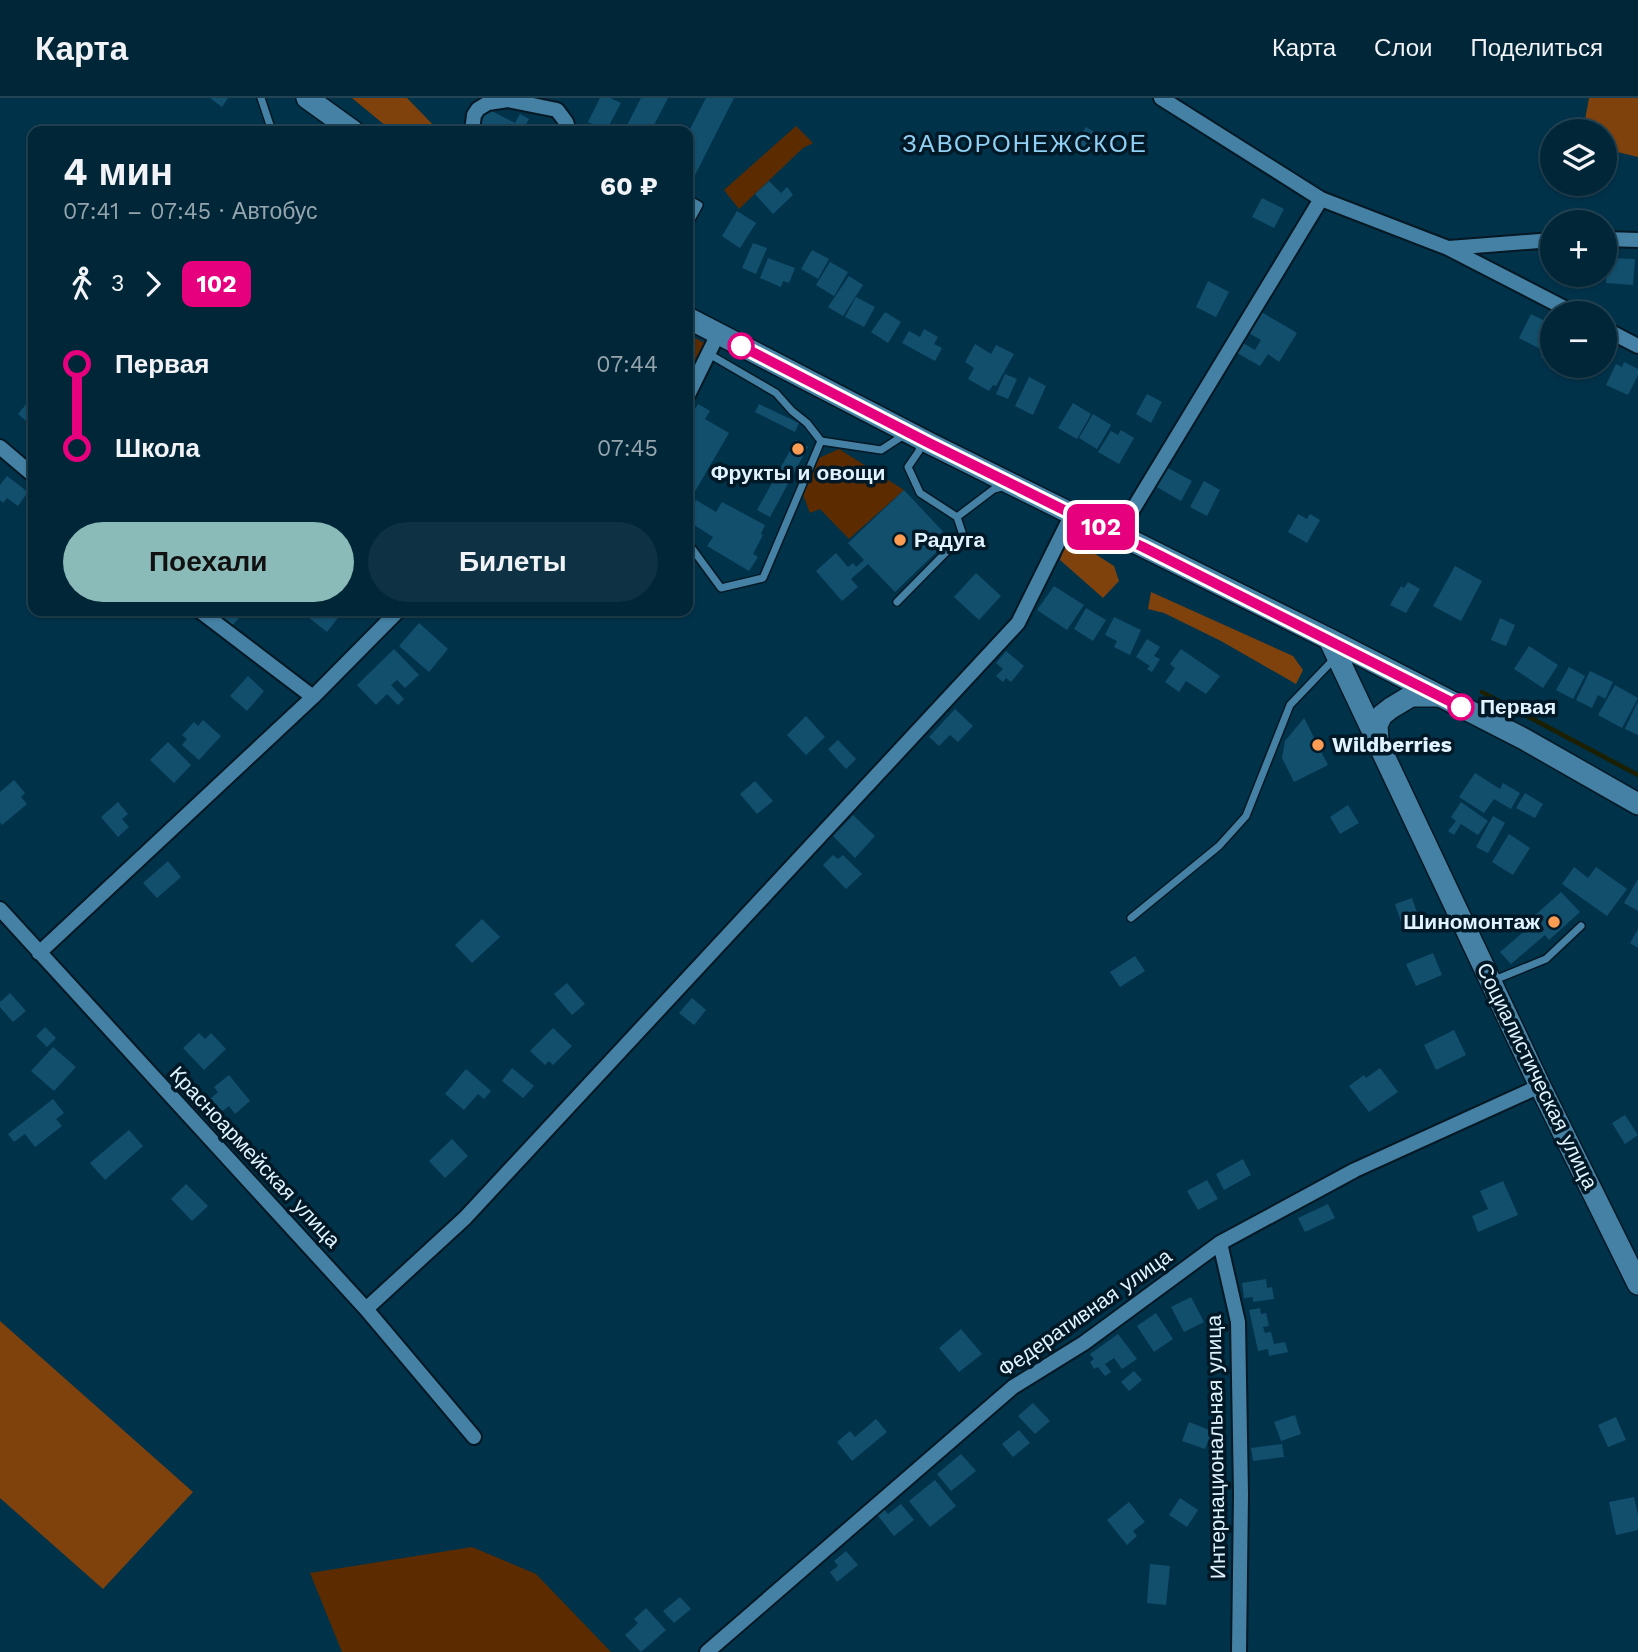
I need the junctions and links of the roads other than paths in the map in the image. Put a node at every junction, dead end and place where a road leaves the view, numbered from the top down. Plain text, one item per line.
1 (261, 98) edge
2 (307, 98) edge
3 (1161, 98) edge
4 (270, 126) edge
5 (346, 126) edge
6 (473, 126) edge
7 (567, 126) edge
8 (1321, 199) junction
9 (693, 202) edge
10 (693, 216) edge
11 (1617, 239) edge
12 (1638, 240) edge
13 (1540, 241) edge
14 (1448, 248) junction
15 (1551, 301) edge
16 (693, 321) edge
17 (718, 334) junction
18 (1617, 335) edge
19 (1638, 346) edge
20 (708, 353) junction
21 (693, 384) edge
22 (914, 435) junction
23 (821, 441) junction
24 (0, 447) edge
25 (28, 470) edge
26 (1013, 484) junction
27 (1072, 514) junction
28 (957, 517) junction
29 (1118, 534) junction
30 (693, 550) edge
31 (897, 602) dead end
32 (207, 616) edge
33 (393, 616) edge
34 (1333, 648) junction
35 (1440, 696) junction
36 (313, 697) junction
37 (1378, 743) junction
38 (1638, 804) edge
39 (0, 909) edge
40 (1131, 918) dead end
41 (1581, 926) dead end
42 (39, 953) junction
43 (1491, 982) junction
44 (1540, 1086) junction
45 (1220, 1243) junction
46 (1638, 1284) edge
47 (366, 1309) junction
48 (474, 1437) dead end
49 (707, 1652) edge
50 (1239, 1652) edge

1 - 4 lane
2 - 5 street
3 - 8 street
6 - 7 street
8 - 14 street
8 - 29 street
9 - 10 lane
11 - 12 street
13 - 14 street
14 - 15 street
16 - 17 street
17 - 20 street
17 - 22 street
18 - 19 street
20 - 21 street
20 - 23 lane
22 - 23 lane
22 - 26 street
22 - 28 lane
23 - 30 lane
24 - 25 street
26 - 27 street
26 - 28 lane
27 - 29 street
27 - 47 street
28 - 31 lane
29 - 34 street
32 - 36 street
33 - 36 street
34 - 35 street
34 - 37 street, Социалистическая улица
34 - 40 lane
35 - 37 street
35 - 38 street
36 - 42 street
37 - 43 street, Социалистическая улица
39 - 42 street, Красноармейская улица
41 - 43 lane
42 - 47 street, Красноармейская улица
43 - 44 street, Социалистическая улица
44 - 45 street, Федеративная улица
44 - 46 street, Социалистическая улица
45 - 49 street, Федеративная улица
45 - 50 street, Интернациональная улица
47 - 48 street, Красноармейская улица

